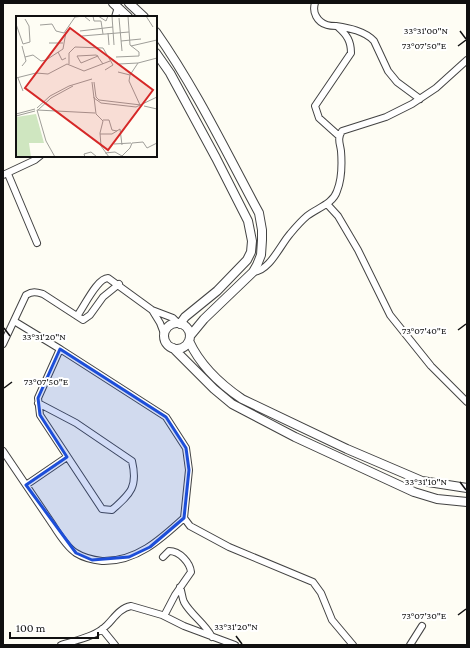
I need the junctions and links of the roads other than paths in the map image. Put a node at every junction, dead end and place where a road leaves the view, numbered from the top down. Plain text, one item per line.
1 (129, 3) edge
2 (315, 3) edge
3 (116, 5) edge
4 (115, 16) edge
5 (127, 16) edge
6 (143, 16) edge
7 (337, 26) junction
8 (157, 33) edge
9 (157, 55) edge
10 (467, 60) edge
11 (420, 99) junction
12 (339, 136) junction
13 (39, 157) edge
14 (5, 174) edge
15 (327, 204) junction
16 (37, 243) dead end
17 (253, 272) junction
18 (119, 284) junction
19 (152, 310) junction
20 (77, 316) junction
21 (14, 321) junction
22 (179, 324) junction
23 (165, 336) junction
24 (189, 339) junction
25 (3, 344) edge
26 (173, 348) junction
27 (60, 349) junction
28 (467, 402) edge
29 (38, 403) junction
30 (3, 451) edge
31 (67, 457) junction
32 (26, 484) junction
33 (467, 488) edge
34 (467, 502) edge
35 (184, 518) junction
36 (163, 557) dead end
37 (180, 587) junction
38 (164, 616) junction
39 (422, 626) dead end
40 (102, 629) junction
41 (212, 637) junction
42 (60, 645) edge
43 (114, 645) edge
44 (235, 645) edge
45 (353, 645) edge
46 (410, 645) edge

1 - 6 street
2 - 7 street
3 - 4 street
3 - 5 street
7 - 11 street
7 - 12 street
8 - 17 street
9 - 22 street
10 - 11 street
11 - 12 street
12 - 15 street
13 - 14 street
14 - 16 street
15 - 17 street
15 - 28 street
17 - 24 street
18 - 19 street
18 - 20 street
18 - 20 street
19 - 22 street
19 - 23 street
20 - 21 street
21 - 25 street
21 - 27 street
22 - 23 street
22 - 24 street
23 - 26 street
24 - 26 street
24 - 33 street
26 - 34 street
27 - 29 street
27 - 35 street
29 - 31 street
29 - 31 street
30 - 32 street
31 - 32 street
32 - 35 street
35 - 45 street
36 - 37 street
37 - 38 street
37 - 41 street
38 - 40 street
38 - 41 street
39 - 46 street
40 - 42 street
40 - 43 street
41 - 44 street

